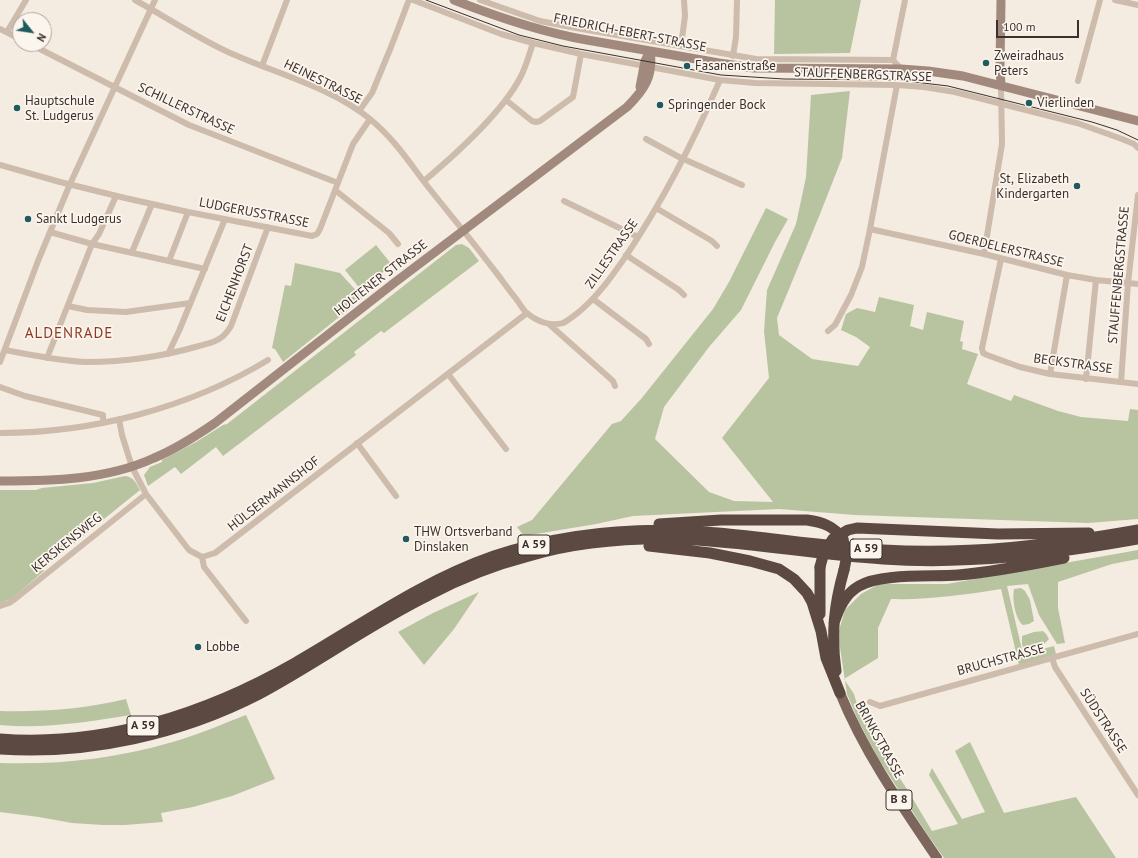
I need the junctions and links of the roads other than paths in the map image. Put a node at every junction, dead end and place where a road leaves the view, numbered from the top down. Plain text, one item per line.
1 (26, 0) edge
2 (136, 0) edge
3 (155, 0) edge
4 (287, 0) edge
5 (409, 0) edge
6 (413, 0) edge
7 (454, 0) edge
8 (480, 0) edge
9 (684, 0) edge
10 (737, 0) edge
11 (904, 0) edge
12 (1001, 0) edge
13 (1100, 0) edge
14 (1115, 0) edge
15 (1138, 5) edge
16 (151, 8) junction
17 (0, 29) edge
18 (7, 32) junction
19 (12, 35) edge
20 (533, 43) junction
21 (681, 46) junction
22 (645, 50) junction
23 (45, 52) edge
24 (581, 54) junction
25 (667, 54) junction
26 (733, 56) junction
27 (893, 60) junction
28 (647, 65) junction
29 (262, 66) junction
30 (901, 69) junction
31 (720, 80) junction
32 (1078, 81) dead end
33 (897, 85) junction
34 (1001, 86) junction
35 (114, 88) junction
36 (506, 100) junction
37 (1002, 104) junction
38 (359, 111) junction
39 (370, 119) junction
40 (1138, 121) edge
41 (646, 139) dead end
42 (1138, 148) edge
43 (684, 159) junction
44 (0, 165) edge
45 (424, 181) junction
46 (338, 183) junction
47 (70, 184) junction
48 (742, 185) dead end
49 (335, 190) junction
50 (1138, 195) edge
51 (116, 196) junction
52 (564, 201) dead end
53 (152, 204) junction
54 (656, 208) junction
55 (188, 212) junction
56 (225, 219) junction
57 (268, 227) junction
58 (870, 229) junction
59 (464, 230) junction
60 (50, 232) junction
61 (638, 237) junction
62 (92, 244) junction
63 (398, 244) dead end
64 (717, 246) dead end
65 (132, 252) junction
66 (984, 254) junction
67 (626, 255) junction
68 (1001, 259) junction
69 (169, 261) junction
70 (204, 269) junction
71 (1067, 275) junction
72 (1096, 280) junction
73 (1128, 283) junction
74 (1138, 284) edge
75 (684, 295) dead end
76 (593, 299) junction
77 (190, 304) junction
78 (68, 306) junction
79 (527, 313) junction
80 (550, 325) junction
81 (828, 331) dead end
82 (649, 344) dead end
83 (5, 350) junction
84 (168, 354) junction
85 (47, 358) junction
86 (268, 360) dead end
87 (0, 362) edge
88 (448, 374) junction
89 (1050, 374) junction
90 (1086, 379) junction
91 (1121, 382) junction
92 (1138, 384) edge
93 (615, 386) dead end
94 (0, 388) edge
95 (119, 419) junction
96 (103, 422) junction
97 (0, 433) edge
98 (357, 444) junction
99 (506, 449) dead end
100 (132, 467) junction
101 (0, 481) edge
102 (146, 494) junction
103 (396, 496) dead end
104 (1138, 530) edge
105 (611, 532) junction
106 (1122, 533) junction
107 (838, 538) junction
108 (1138, 539) edge
109 (584, 544) junction
110 (1113, 544) junction
111 (202, 556) junction
112 (0, 606) edge
113 (246, 621) dead end
114 (834, 623) junction
115 (821, 631) junction
116 (1138, 634) edge
117 (1052, 658) junction
118 (299, 666) junction
119 (280, 677) junction
120 (840, 694) junction
121 (870, 702) dead end
122 (0, 739) edge
123 (0, 749) edge
124 (1138, 795) edge
125 (937, 858) edge

1 - 18 street
2 - 16 street, HEINESTRASSE
3 - 16 street
4 - 29 street
5 - 38 street
6 - 20 street, STAUFFENBERGSTRASSE
7 - 22 street, FRIEDRICH-EBERT-STRASSE
8 - 21 street, FRIEDRICH-EBERT-STRASSE
9 - 21 street
10 - 26 street
11 - 27 street
12 - 34 street
13 - 32 street
14 - 15 street
16 - 29 street, HEINESTRASSE
16 - 35 street
17 - 18 street
18 - 19 street
20 - 24 street, STAUFFENBERGSTRASSE
20 - 36 street
21 - 26 street, FRIEDRICH-EBERT-STRASSE
22 - 25 street, FRIEDRICH-EBERT-STRASSE
22 - 28 street
23 - 35 street, SCHILLERSTRASSE
24 - 28 street, STAUFFENBERGSTRASSE
24 - 36 street
25 - 28 street
25 - 30 street, FRIEDRICH-EBERT-STRASSE
26 - 27 street, FRIEDRICH-EBERT-STRASSE
27 - 30 street
28 - 31 street, STAUFFENBERGSTRASSE
28 - 59 street, HOLTENER STRASSE
29 - 38 street, HEINESTRASSE
30 - 34 street, FRIEDRICH-EBERT-STRASSE
31 - 33 street, STAUFFENBERGSTRASSE
31 - 43 street, ZILLESTRASSE
33 - 37 street, STAUFFENBERGSTRASSE
33 - 58 street
34 - 37 street
34 - 40 street, FRIEDRICH-EBERT-STRASSE
35 - 46 street, SCHILLERSTRASSE
35 - 47 street
36 - 45 street
37 - 42 street, STAUFFENBERGSTRASSE
37 - 66 street
38 - 39 street, HEINESTRASSE
39 - 45 street, HEINESTRASSE
39 - 46 street, LUDGERUSSTRASSE
41 - 43 street
43 - 48 street
43 - 54 street, ZILLESTRASSE
44 - 47 street, LUDGERUSSTRASSE
45 - 59 street, HEINESTRASSE
46 - 49 street, LUDGERUSSTRASSE
47 - 51 street, LUDGERUSSTRASSE
47 - 60 street
49 - 57 street, LUDGERUSSTRASSE
49 - 63 street
50 - 73 street, STAUFFENBERGSTRASSE
51 - 53 street, LUDGERUSSTRASSE
51 - 62 street
52 - 61 street
53 - 55 street, LUDGERUSSTRASSE
53 - 65 street
54 - 61 street, ZILLESTRASSE
54 - 64 street
55 - 56 street, LUDGERUSSTRASSE
55 - 69 street, LUDGERUSSTRASSE
56 - 57 street, LUDGERUSSTRASSE
56 - 70 street
57 - 84 street, EICHENHORST
58 - 66 street, GOERDELERSTRASSE
58 - 81 street
59 - 79 street
59 - 100 street, HOLTENER STRASSE
60 - 62 street
60 - 83 street
61 - 67 street, ZILLESTRASSE
62 - 65 street
62 - 78 street
65 - 69 street
66 - 68 street, GOERDELERSTRASSE
67 - 75 street
67 - 76 street, ZILLESTRASSE
68 - 71 street, GOERDELERSTRASSE
68 - 89 street, BECKSTRASSE
69 - 70 street
70 - 77 street
71 - 72 street, GOERDELERSTRASSE
71 - 89 street
72 - 73 street, GOERDELERSTRASSE
72 - 90 street
73 - 74 street, GOERDELERSTRASSE
73 - 91 street, STAUFFENBERGSTRASSE
76 - 80 street, ZILLESTRASSE
76 - 82 street
77 - 78 street
77 - 84 street
78 - 85 street
79 - 80 street
79 - 88 street, HÜLSERMANNSHOF
80 - 93 street
83 - 85 street, EICHENHORST
83 - 87 street
84 - 85 street, EICHENHORST
86 - 95 street
88 - 98 street, HÜLSERMANNSHOF
88 - 99 street
89 - 90 street, BECKSTRASSE
90 - 91 street, BECKSTRASSE
91 - 92 street, BECKSTRASSE
94 - 96 street
95 - 96 street
95 - 100 street
96 - 97 street
98 - 103 street
98 - 111 street, HÜLSERMANNSHOF
100 - 101 street, HOLTENER STRASSE
100 - 102 street
102 - 111 street
102 - 112 street, KERSKENSWEG
104 - 106 highway, A 59
105 - 106 highway, A 59
105 - 107 highway
105 - 118 highway, A 59
106 - 107 highway
107 - 114 highway, bridge
107 - 115 highway, bridge
108 - 110 highway, A 59
109 - 110 highway, A 59
109 - 115 highway
109 - 118 highway, A 59
110 - 114 highway
111 - 113 street
114 - 120 highway
115 - 120 highway
116 - 117 street, BRUCHSTRASSE
117 - 121 street, BRUCHSTRASSE
117 - 124 street, SÜDSTRASSE
118 - 119 highway, A 59
119 - 122 highway, A 59
119 - 123 highway, A 59
120 - 125 main road, BRINKSTRASSE / B 8

